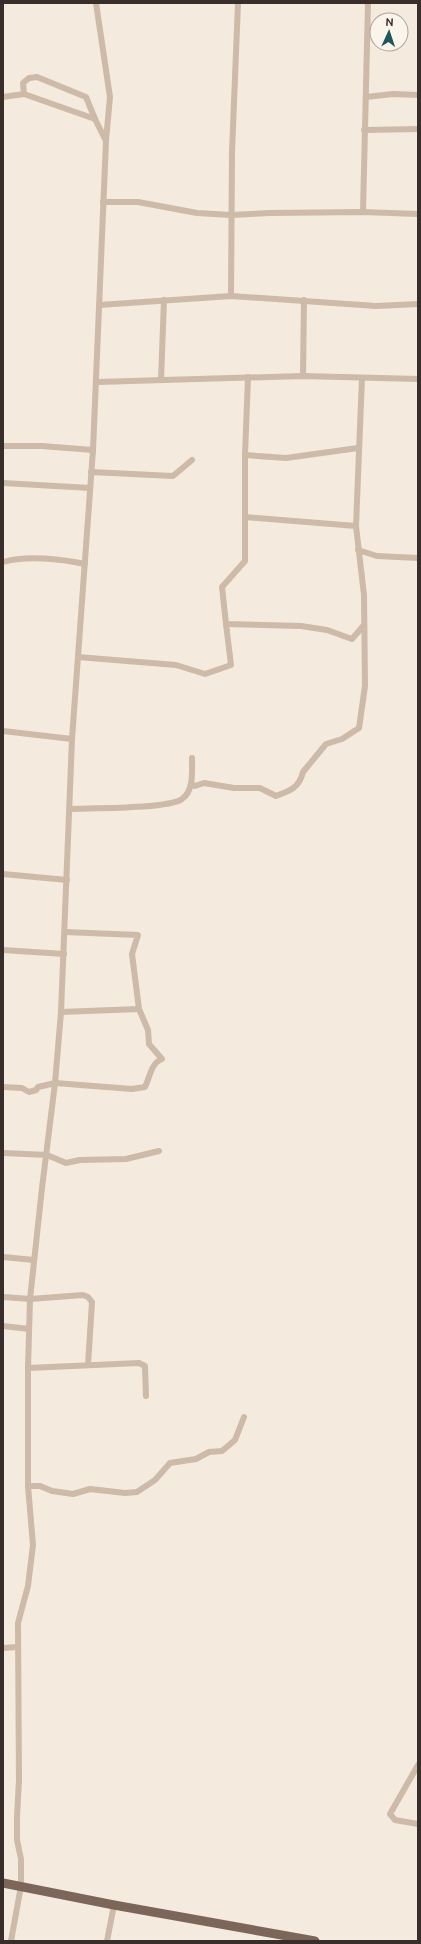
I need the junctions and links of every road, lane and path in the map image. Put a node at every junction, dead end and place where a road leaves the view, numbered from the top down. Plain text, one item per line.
1 (96, 3) edge
2 (238, 3) edge
3 (368, 3) edge
4 (24, 94) junction
5 (418, 95) edge
6 (3, 97) edge
7 (366, 97) junction
8 (95, 119) junction
9 (418, 129) edge
10 (364, 130) junction
11 (106, 141) junction
12 (103, 202) junction
13 (363, 212) junction
14 (418, 214) edge
15 (231, 216) junction
16 (231, 296) junction
17 (164, 300) junction
18 (304, 300) junction
19 (418, 304) edge
20 (99, 305) junction
21 (304, 376) junction
22 (248, 377) junction
23 (362, 378) junction
24 (418, 379) edge
25 (161, 380) junction
26 (97, 382) junction
27 (3, 446) edge
28 (358, 448) junction
29 (93, 450) junction
30 (245, 454) junction
31 (192, 460) dead end
32 (91, 472) junction
33 (3, 483) edge
34 (90, 488) junction
35 (244, 517) junction
36 (356, 526) junction
37 (358, 550) junction
38 (418, 558) edge
39 (3, 562) edge
40 (85, 564) junction
41 (226, 624) junction
42 (364, 625) junction
43 (78, 657) junction
44 (3, 731) edge
45 (72, 739) junction
46 (192, 758) dead end
47 (190, 784) junction
48 (70, 809) junction
49 (3, 874) edge
50 (67, 880) junction
51 (65, 932) junction
52 (3, 950) edge
53 (64, 954) junction
54 (139, 1009) junction
55 (61, 1012) junction
56 (55, 1083) junction
57 (3, 1087) edge
58 (159, 1151) dead end
59 (3, 1153) edge
60 (47, 1155) junction
61 (3, 1257) edge
62 (34, 1260) junction
63 (3, 1297) edge
64 (30, 1299) junction
65 (3, 1326) edge
66 (29, 1329) junction
67 (88, 1365) junction
68 (28, 1368) junction
69 (146, 1396) dead end
70 (244, 1417) dead end
71 (28, 1486) junction
72 (17, 1647) junction
73 (3, 1648) edge
74 (418, 1765) edge
75 (418, 1824) edge
76 (3, 1883) edge
77 (21, 1886) junction
78 (114, 1905) junction
79 (11, 1941) edge
80 (107, 1941) edge
81 (315, 1941) edge

1 - 11 street
2 - 15 street
3 - 7 street
4 - 6 street
4 - 8 street
4 - 8 street
5 - 7 street
7 - 10 street
8 - 11 street
9 - 10 street
10 - 13 street
11 - 12 street
12 - 15 street
12 - 20 street
13 - 14 street
13 - 15 street
15 - 16 street
16 - 17 street
16 - 18 street
17 - 20 street
17 - 25 street
18 - 19 street
18 - 21 street
20 - 26 street
21 - 22 street
21 - 23 street
22 - 25 street
22 - 30 street
23 - 24 street
23 - 28 street
25 - 26 street
26 - 29 street
27 - 29 street
28 - 30 street
28 - 36 street
29 - 32 street
30 - 35 street
31 - 32 street
32 - 34 street
33 - 34 street
34 - 40 street
35 - 36 street
35 - 41 street
36 - 37 street
37 - 38 street
37 - 42 street
39 - 40 street
40 - 43 street
41 - 42 street
41 - 43 street
42 - 47 street
43 - 45 street
44 - 45 street
45 - 48 street
46 - 47 street
47 - 48 street
48 - 50 street
49 - 50 street
50 - 51 street
51 - 53 street
51 - 54 street
52 - 53 street
53 - 55 street
54 - 55 street
54 - 56 street
55 - 56 street
56 - 57 street
56 - 60 street
58 - 60 street
59 - 60 street
60 - 62 street
61 - 62 street
62 - 64 street
63 - 64 street
64 - 66 street
64 - 67 street
65 - 66 street
66 - 68 street
67 - 68 street
67 - 69 street
68 - 71 street
70 - 71 street
71 - 72 street
72 - 73 street
72 - 77 street
74 - 75 street
76 - 77 main road
77 - 78 main road
77 - 79 street
78 - 80 street
78 - 81 main road

